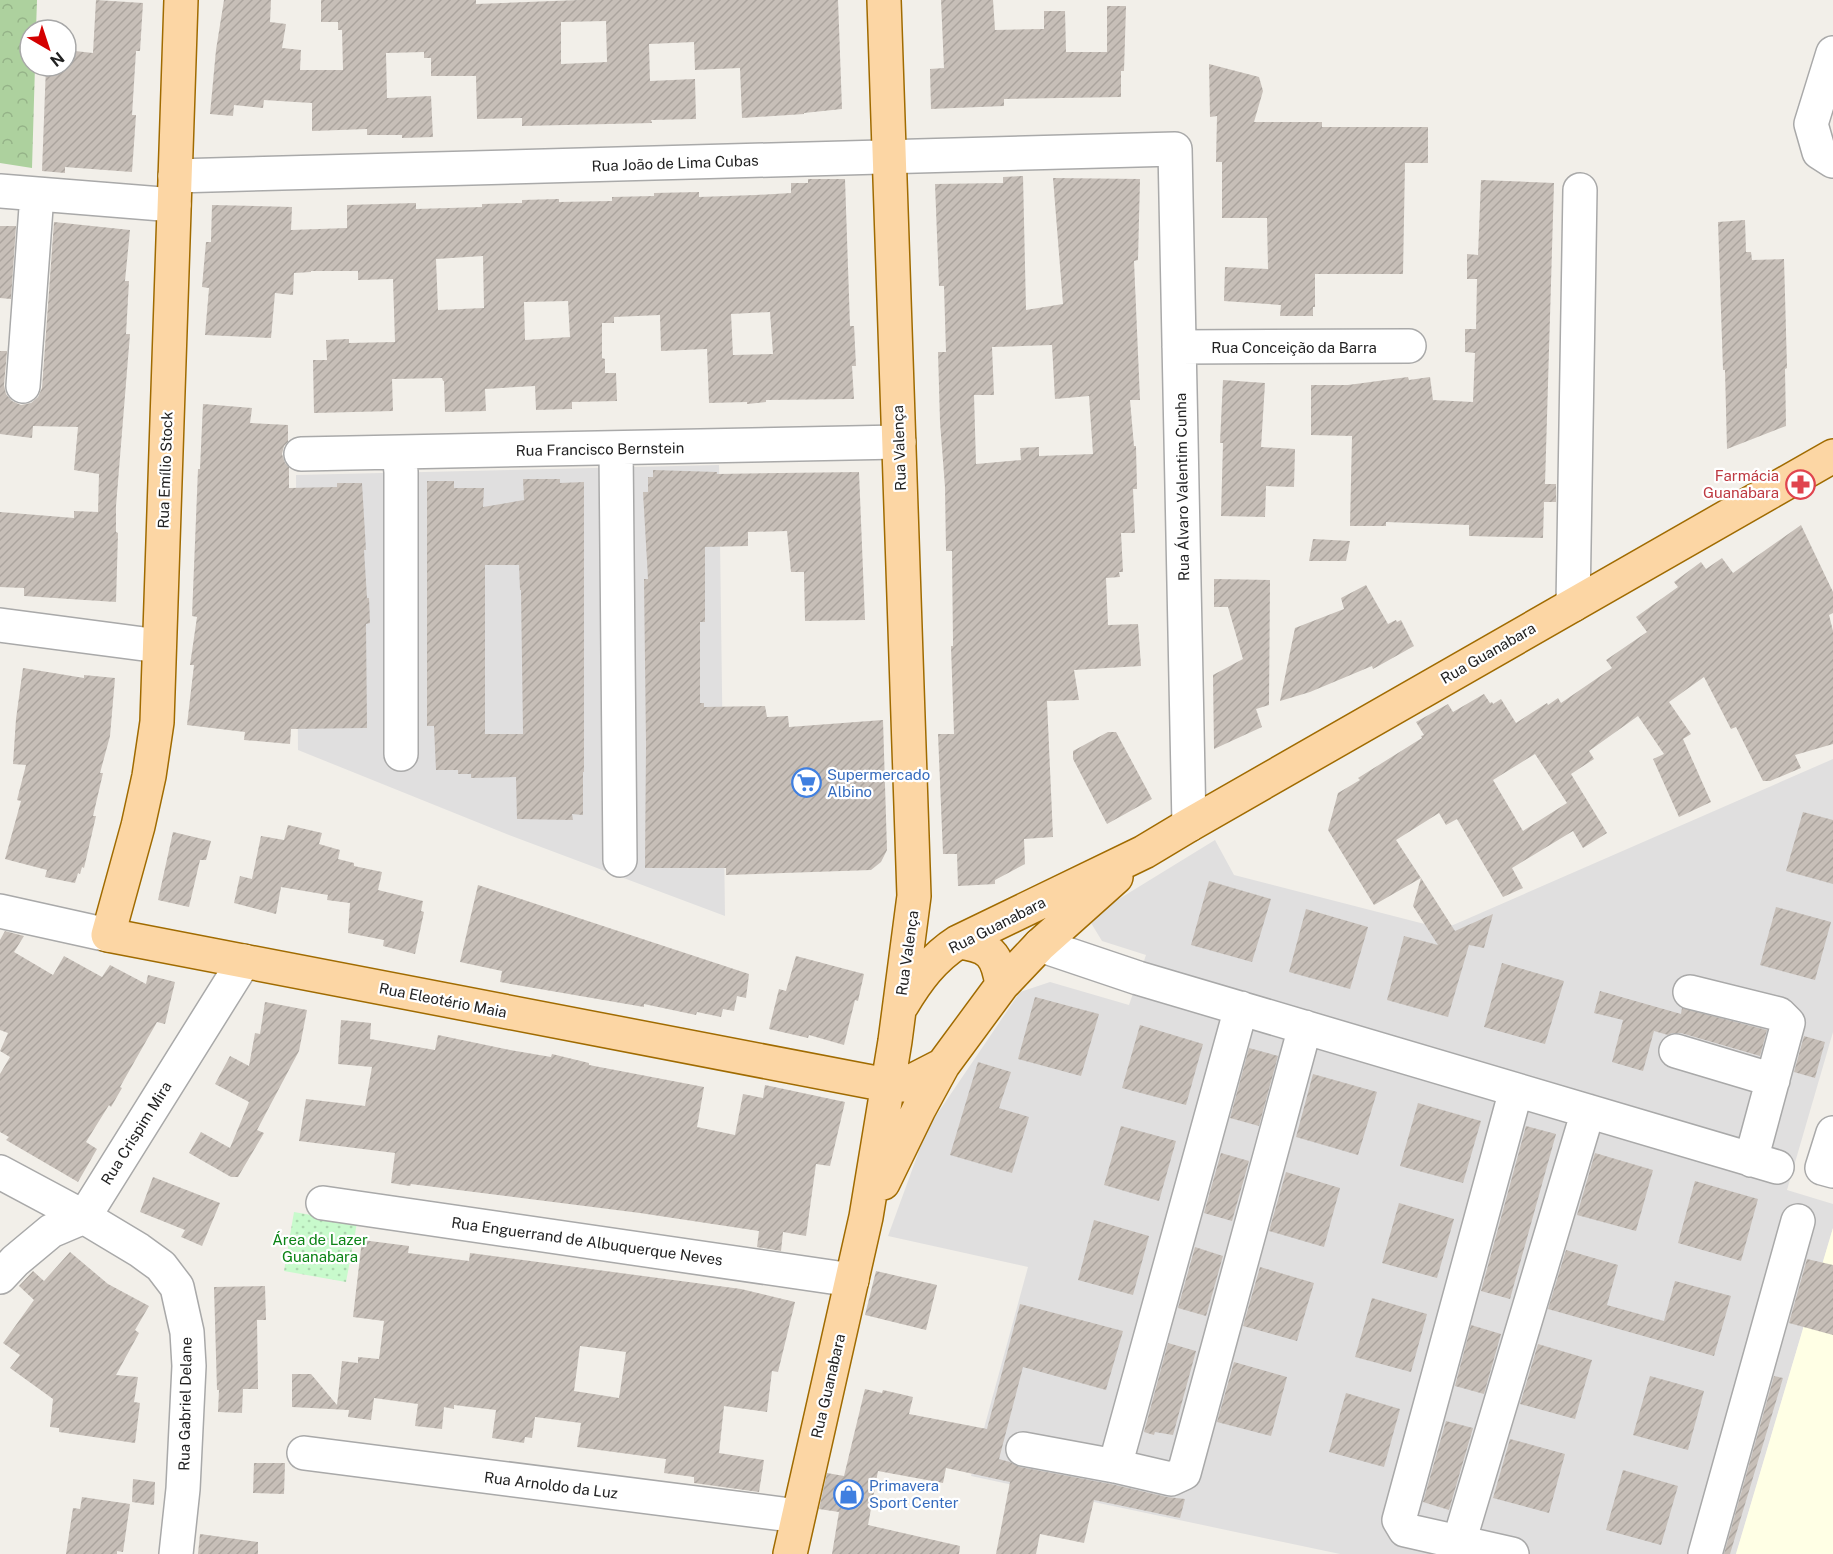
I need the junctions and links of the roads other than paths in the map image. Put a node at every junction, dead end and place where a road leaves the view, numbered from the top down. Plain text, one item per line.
1 (181, 0) edge
2 (884, 0) edge
3 (1833, 53) edge
4 (1175, 149) joint
5 (889, 157) junction
6 (1833, 161) edge
7 (1580, 190) dead end
8 (0, 191) edge
9 (174, 191) junction
10 (37, 194) junction
11 (1409, 346) dead end
12 (1179, 347) junction
13 (23, 386) dead end
14 (899, 442) junction
15 (616, 449) junction
16 (399, 453) junction
17 (301, 454) dead end
18 (1831, 465) edge
19 (1573, 605) junction
20 (0, 625) edge
21 (159, 646) junction
22 (401, 754) dead end
23 (1189, 825) junction
24 (1144, 852) junction
25 (620, 860) dead end
26 (914, 896) junction
27 (0, 911) edge
28 (108, 935) junction
29 (958, 942) junction
30 (1040, 945) junction
31 (244, 961) junction
32 (1002, 985) junction
33 (1690, 993) dead end
34 (1241, 1008) junction
35 (897, 1025) junction
36 (1305, 1027) junction
37 (1676, 1051) dead end
38 (943, 1065) junction
39 (1773, 1080) junction
40 (887, 1086) junction
41 (1516, 1090) junction
42 (1588, 1112) junction
43 (1833, 1133) edge
44 (1833, 1171) edge
45 (0, 1173) edge
46 (322, 1203) dead end
47 (84, 1217) junction
48 (866, 1217) junction
49 (1798, 1221) dead end
50 (0, 1277) edge
51 (852, 1280) junction
52 (1023, 1449) dead end
53 (304, 1453) dead end
54 (1115, 1466) junction
55 (798, 1516) junction
56 (1459, 1542) junction
57 (176, 1554) edge
58 (790, 1554) edge
59 (1512, 1554) edge
60 (1705, 1554) edge

1 - 9 main road, Rua Emílio Stock
2 - 5 main road, Rua Valença
3 - 6 street
4 - 5 street, Rua João de Lima Cubas
4 - 12 street, Rua Álvaro Valentim Cunha
5 - 9 street, Rua João de Lima Cubas
5 - 14 main road, Rua Valença
7 - 19 street
8 - 10 street, Rua João de Lima Cubas
9 - 10 street, Rua João de Lima Cubas
9 - 21 main road, Rua Emílio Stock
10 - 13 street
11 - 12 street, Rua Conceição da Barra
12 - 23 street, Rua Álvaro Valentim Cunha
14 - 15 street, Rua Francisco Bernstein
14 - 26 main road, Rua Valença
15 - 16 street, Rua Francisco Bernstein
15 - 25 street
16 - 17 street, Rua Francisco Bernstein
16 - 22 street
18 - 19 main road, Rua Guanabara
19 - 23 main road, Rua Guanabara
20 - 21 street
21 - 28 main road, Rua Emílio Stock
23 - 24 main road, Rua Guanabara
24 - 29 main road, Rua Guanabara
24 - 30 main road, Rua Guanabara
26 - 29 main road, Rua Valença
26 - 35 main road, Rua Valença
27 - 28 street, Rua Eleotério Maia
28 - 31 main road, Rua Eleotério Maia
29 - 30 main road
29 - 32 main road
29 - 35 main road, Rua Guanabara
30 - 32 main road, Rua Guanabara
30 - 34 street
31 - 40 main road, Rua Eleotério Maia
31 - 47 street, Rua Crispim Mira
32 - 38 main road, Rua Guanabara
33 - 39 street
34 - 36 street
34 - 54 street
35 - 38 main road
35 - 40 main road, Rua Guanabara
36 - 41 street
36 - 54 street
37 - 39 street
38 - 40 main road
38 - 48 main road, Rua Guanabara
39 - 42 street
40 - 48 main road, Rua Guanabara
41 - 42 street
41 - 56 street
42 - 56 street
43 - 44 street
45 - 47 street, Rua Gabriel Delane
46 - 51 street, Rua Enguerrand de Albuquerque Neves
47 - 50 street
47 - 57 street, Rua Gabriel Delane
48 - 51 main road, Rua Guanabara
49 - 60 street
51 - 55 main road, Rua Guanabara
52 - 54 street
53 - 55 street, Rua Arnoldo da Luz
55 - 58 main road, Rua Guanabara
56 - 59 street

